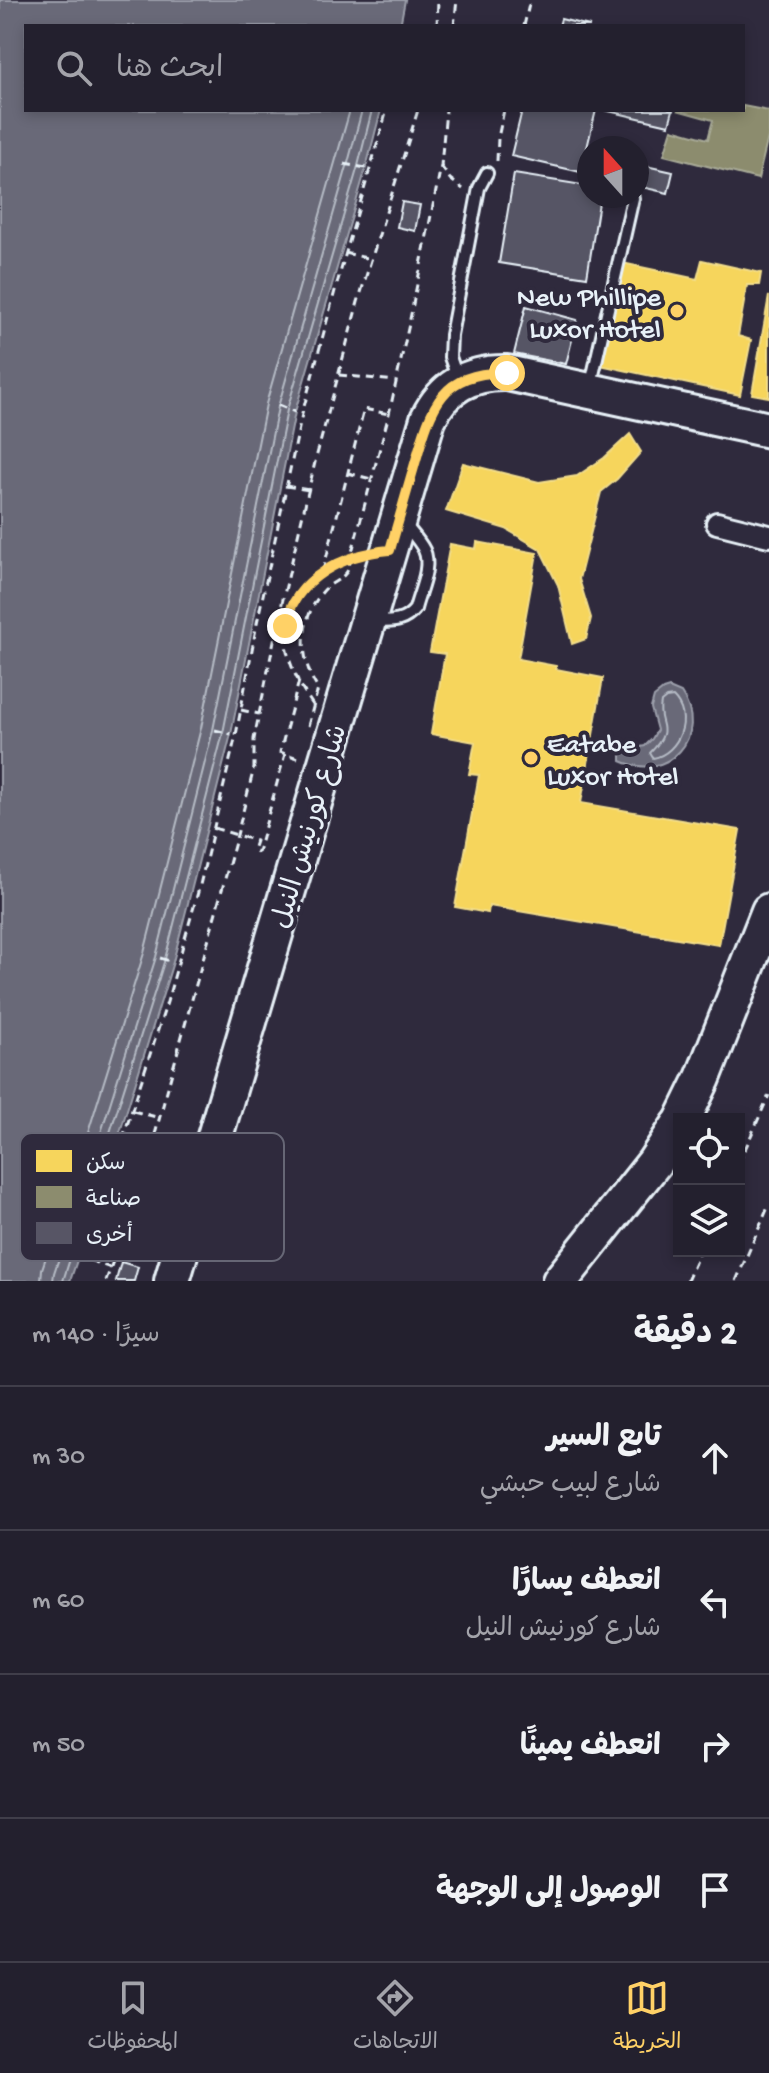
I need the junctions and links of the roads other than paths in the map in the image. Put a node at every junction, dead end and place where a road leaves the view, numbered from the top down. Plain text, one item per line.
1 (487, 173) road end
2 (631, 208) edge
3 (459, 382) junction
4 (589, 390) junction
5 (769, 430) edge
6 (717, 523) dead end
7 (769, 536) edge
8 (769, 911) edge
9 (686, 1113) edge
10 (216, 1133) edge
11 (673, 1134) edge
12 (178, 1261) edge
13 (172, 1281) edge
14 (560, 1281) edge

1 - 3 lane
2 - 4 lane
3 - 4 main road
3 - 10 main road, شارع كورنيش النيل
4 - 5 main road
6 - 7 street
8 - 9 main road
11 - 14 main road
12 - 13 main road, شارع كورنيش النيل

